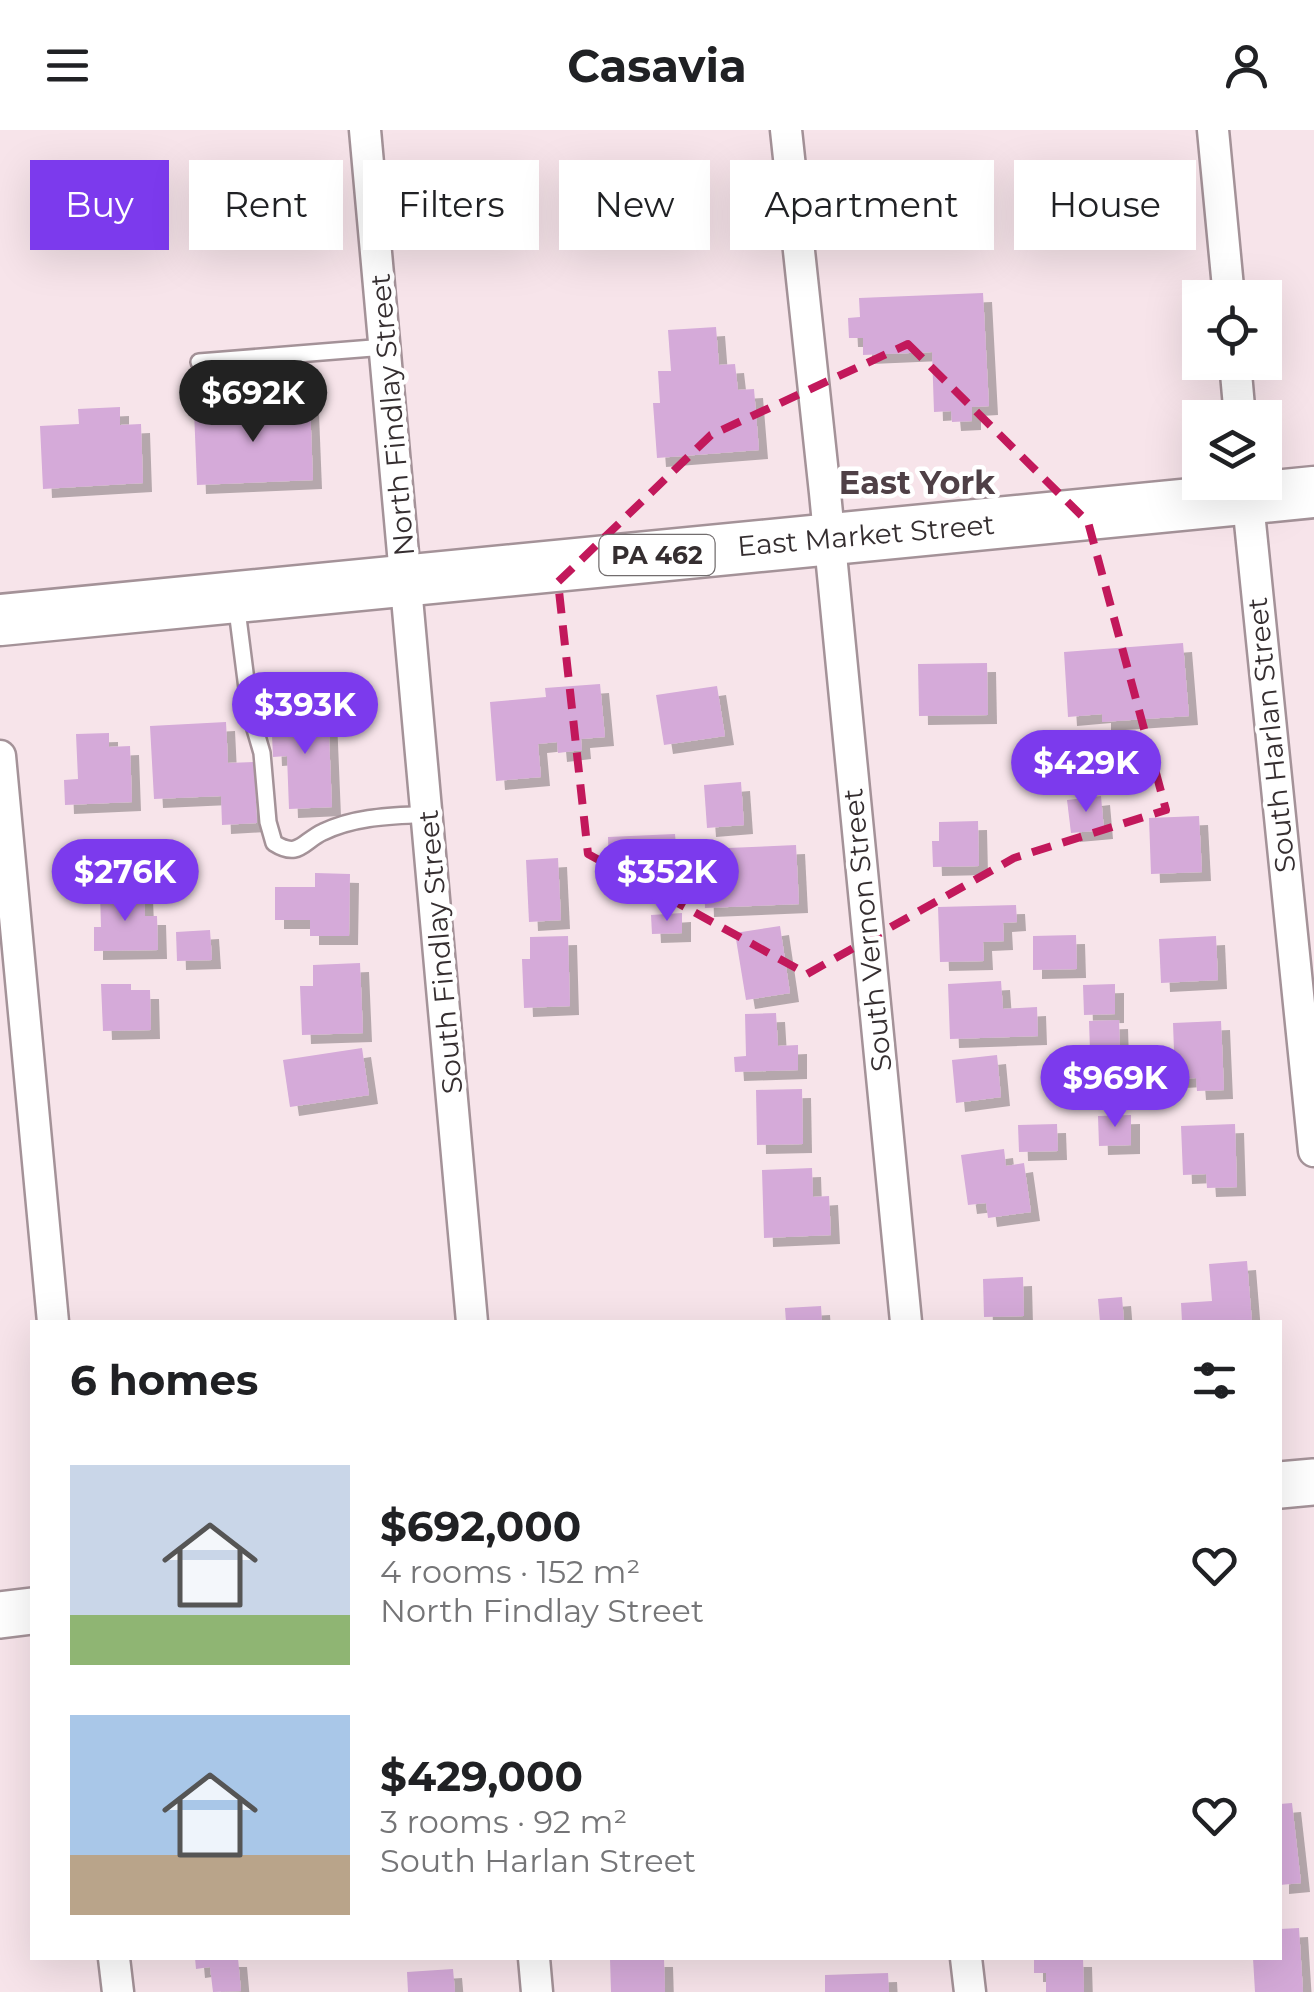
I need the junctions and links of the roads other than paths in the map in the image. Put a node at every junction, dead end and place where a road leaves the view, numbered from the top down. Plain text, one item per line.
1 (365, 130) edge
2 (786, 130) edge
3 (1213, 130) edge
4 (1227, 280) edge
5 (385, 347) junction
6 (199, 362) dead end
7 (1282, 492) edge
8 (1314, 492) edge
9 (1182, 498) edge
10 (1248, 500) edge
11 (829, 538) junction
12 (407, 581) junction
13 (236, 598) junction
14 (0, 620) edge
15 (0, 756) edge
16 (428, 814) junction
17 (1314, 1151) edge
18 (53, 1320) edge
19 (472, 1320) edge
20 (906, 1320) edge
21 (1314, 1482) edge
22 (1282, 1485) edge
23 (30, 1611) edge
24 (0, 1615) edge
25 (114, 1960) edge
26 (534, 1960) edge
27 (966, 1960) edge
28 (118, 1992) edge
29 (538, 1992) edge
30 (970, 1992) edge

1 - 5 street, North Findlay Street
2 - 11 street, South Vernon Street
3 - 4 street
5 - 6 lane
5 - 12 street, North Findlay Street
7 - 8 main road, East Market Street / PA 462
9 - 11 main road, East Market Street / PA 462
10 - 17 street, South Harlan Street
11 - 12 main road, East Market Street / PA 462
11 - 20 street, South Vernon Street
12 - 13 main road, East Market Street / PA 462
12 - 16 street, South Findlay Street
13 - 14 main road, East Market Street / PA 462
13 - 16 lane
15 - 18 street
16 - 19 street, South Findlay Street
21 - 22 street
23 - 24 street
25 - 28 street
26 - 29 street
27 - 30 street

